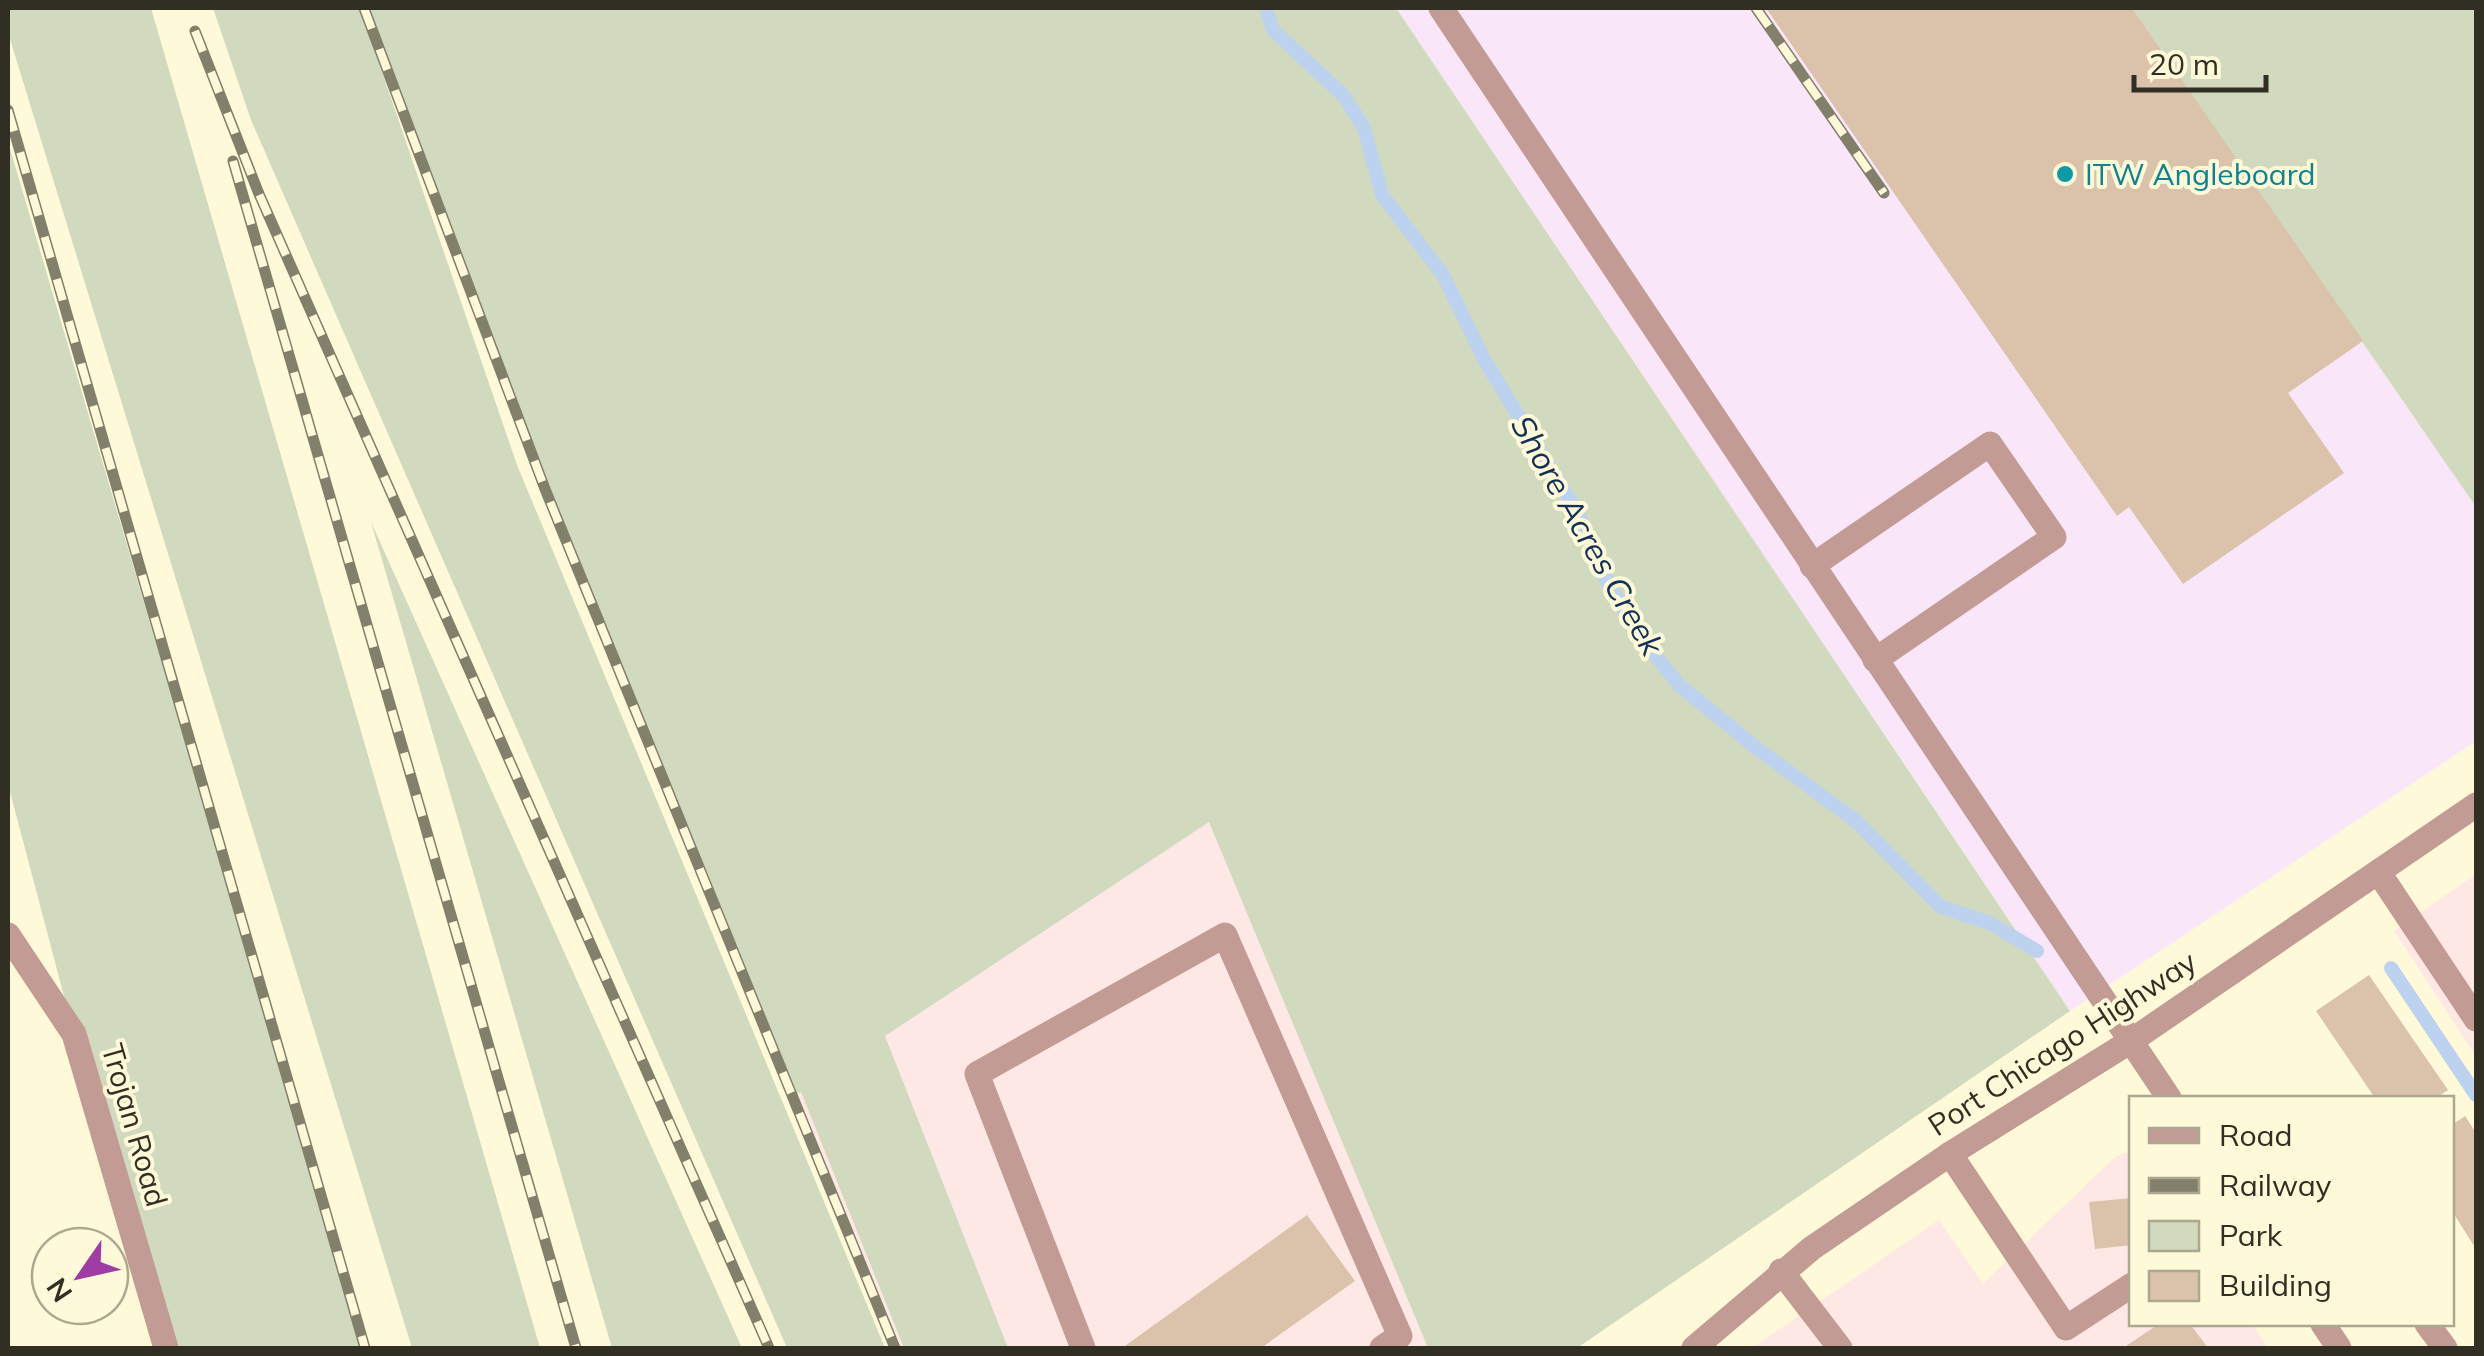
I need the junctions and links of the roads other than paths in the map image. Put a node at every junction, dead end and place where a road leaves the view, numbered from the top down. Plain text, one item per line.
1 (1441, 8) edge
2 (1812, 566) junction
3 (1875, 660) junction
4 (2476, 805) edge
5 (2379, 872) junction
6 (8, 935) edge
7 (2476, 1019) edge
8 (2131, 1041) junction
9 (2168, 1096) edge
10 (1950, 1154) junction
11 (1782, 1271) junction
12 (2129, 1287) edge
13 (2323, 1326) edge
14 (2429, 1326) edge
15 (166, 1348) edge
16 (1083, 1348) edge
17 (1382, 1348) edge
18 (1694, 1348) edge
19 (1840, 1348) edge
20 (2339, 1348) edge
21 (2445, 1348) edge

1 - 2 street
2 - 3 street
2 - 3 street
3 - 8 street
4 - 5 street, Port Chicago Highway
5 - 7 street
5 - 8 street, Port Chicago Highway
6 - 15 street, Trojan Road
8 - 9 street
8 - 10 street, Port Chicago Highway
10 - 11 street, Port Chicago Highway
10 - 12 street
11 - 18 street, Port Chicago Highway
11 - 19 street
13 - 20 street
14 - 21 street
16 - 17 street

